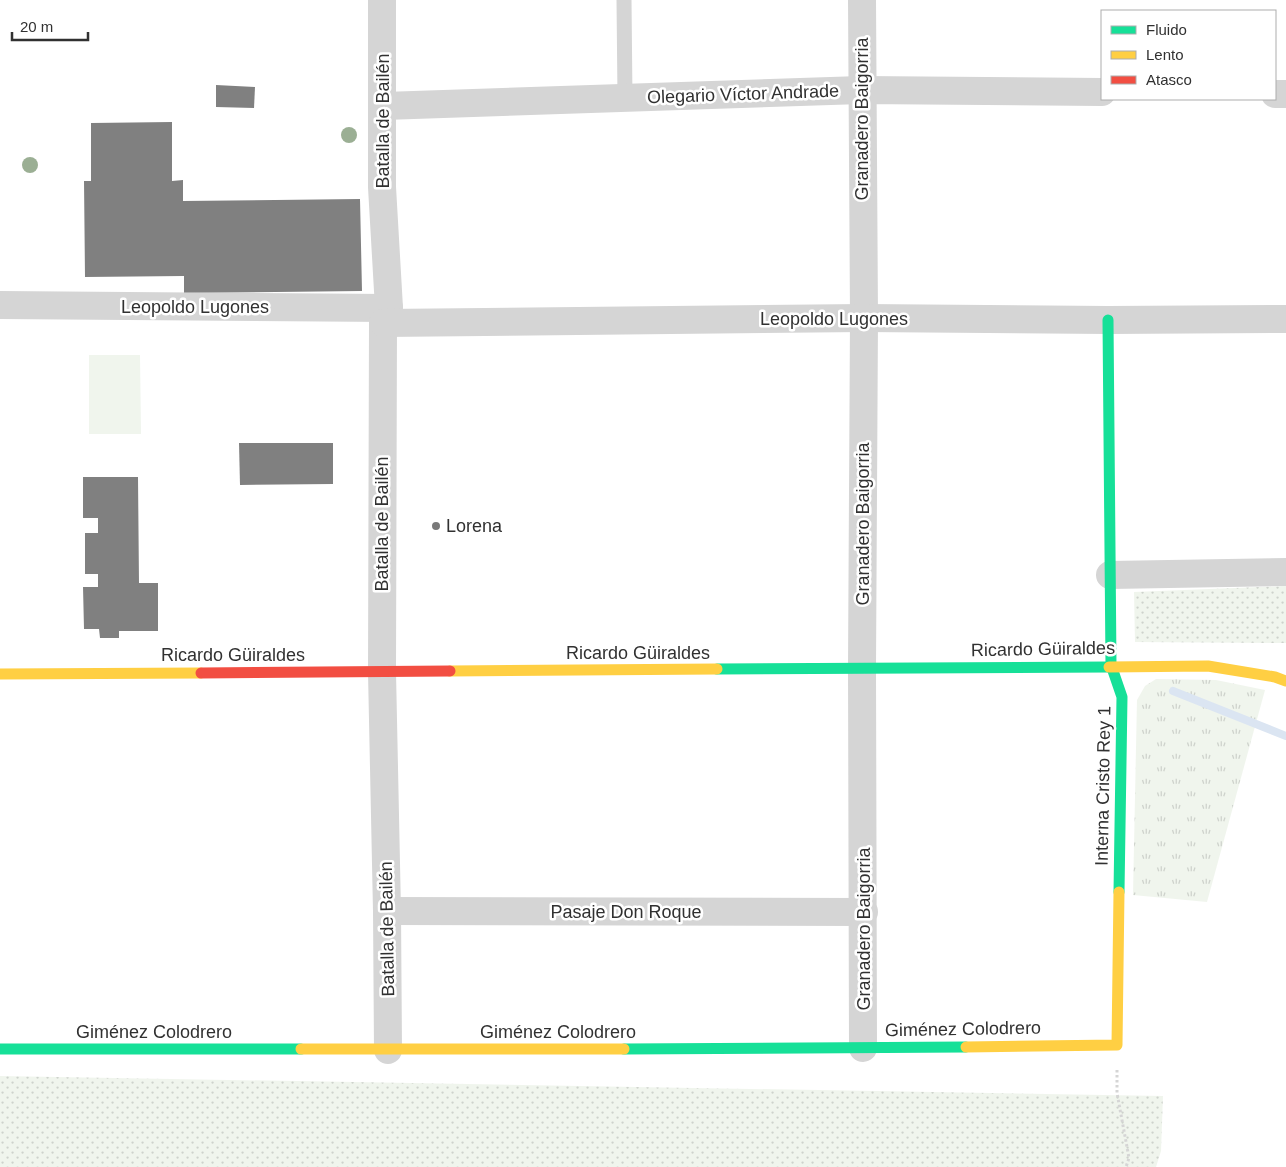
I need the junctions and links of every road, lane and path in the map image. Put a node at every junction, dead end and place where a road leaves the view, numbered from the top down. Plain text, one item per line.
1 (382, 0) edge
2 (624, 0) edge
3 (862, 0) edge
4 (861, 90) junction
5 (1101, 92) edge
6 (626, 98) junction
7 (384, 106) junction
8 (0, 305) edge
9 (386, 316) junction
10 (864, 318) junction
11 (1286, 319) edge
12 (1108, 320) junction
13 (1286, 572) edge
14 (1110, 575) junction
15 (1112, 665) junction
16 (862, 668) junction
17 (382, 672) junction
18 (0, 674) edge
19 (1281, 679) edge
20 (387, 911) junction
21 (864, 912) junction
22 (1117, 1045) junction
23 (864, 1048) junction
24 (0, 1049) edge
25 (388, 1050) junction
26 (1126, 1167) edge

1 - 7 street, Batalla de Bailén
2 - 6 lane
3 - 4 street, Granadero Baigorria
4 - 5 street, Olegario Víctor Andrade
4 - 6 street, Olegario Víctor Andrade
4 - 10 street, Granadero Baigorria
6 - 7 street, Olegario Víctor Andrade
7 - 9 street, Batalla de Bailén
8 - 9 street, Leopoldo Lugones
9 - 10 street, Leopoldo Lugones
9 - 17 street, Batalla de Bailén
10 - 12 street, Leopoldo Lugones
10 - 16 street, Granadero Baigorria
11 - 12 street, Leopoldo Lugones
12 - 14 street, Interna Cristo Rey 1
13 - 14 street
14 - 15 street, Interna Cristo Rey 1
15 - 16 street, Ricardo Güiraldes
15 - 19 street, Ricardo Güiraldes
15 - 22 street, Interna Cristo Rey 1
16 - 17 street, Ricardo Güiraldes
16 - 21 street, Granadero Baigorria
17 - 18 street, Ricardo Güiraldes
17 - 20 street, Batalla de Bailén
20 - 21 street, Pasaje Don Roque
20 - 25 street, Batalla de Bailén
21 - 23 street, Granadero Baigorria
22 - 23 street, Giménez Colodrero
22 - 26 path
23 - 25 street, Giménez Colodrero
24 - 25 street, Giménez Colodrero

